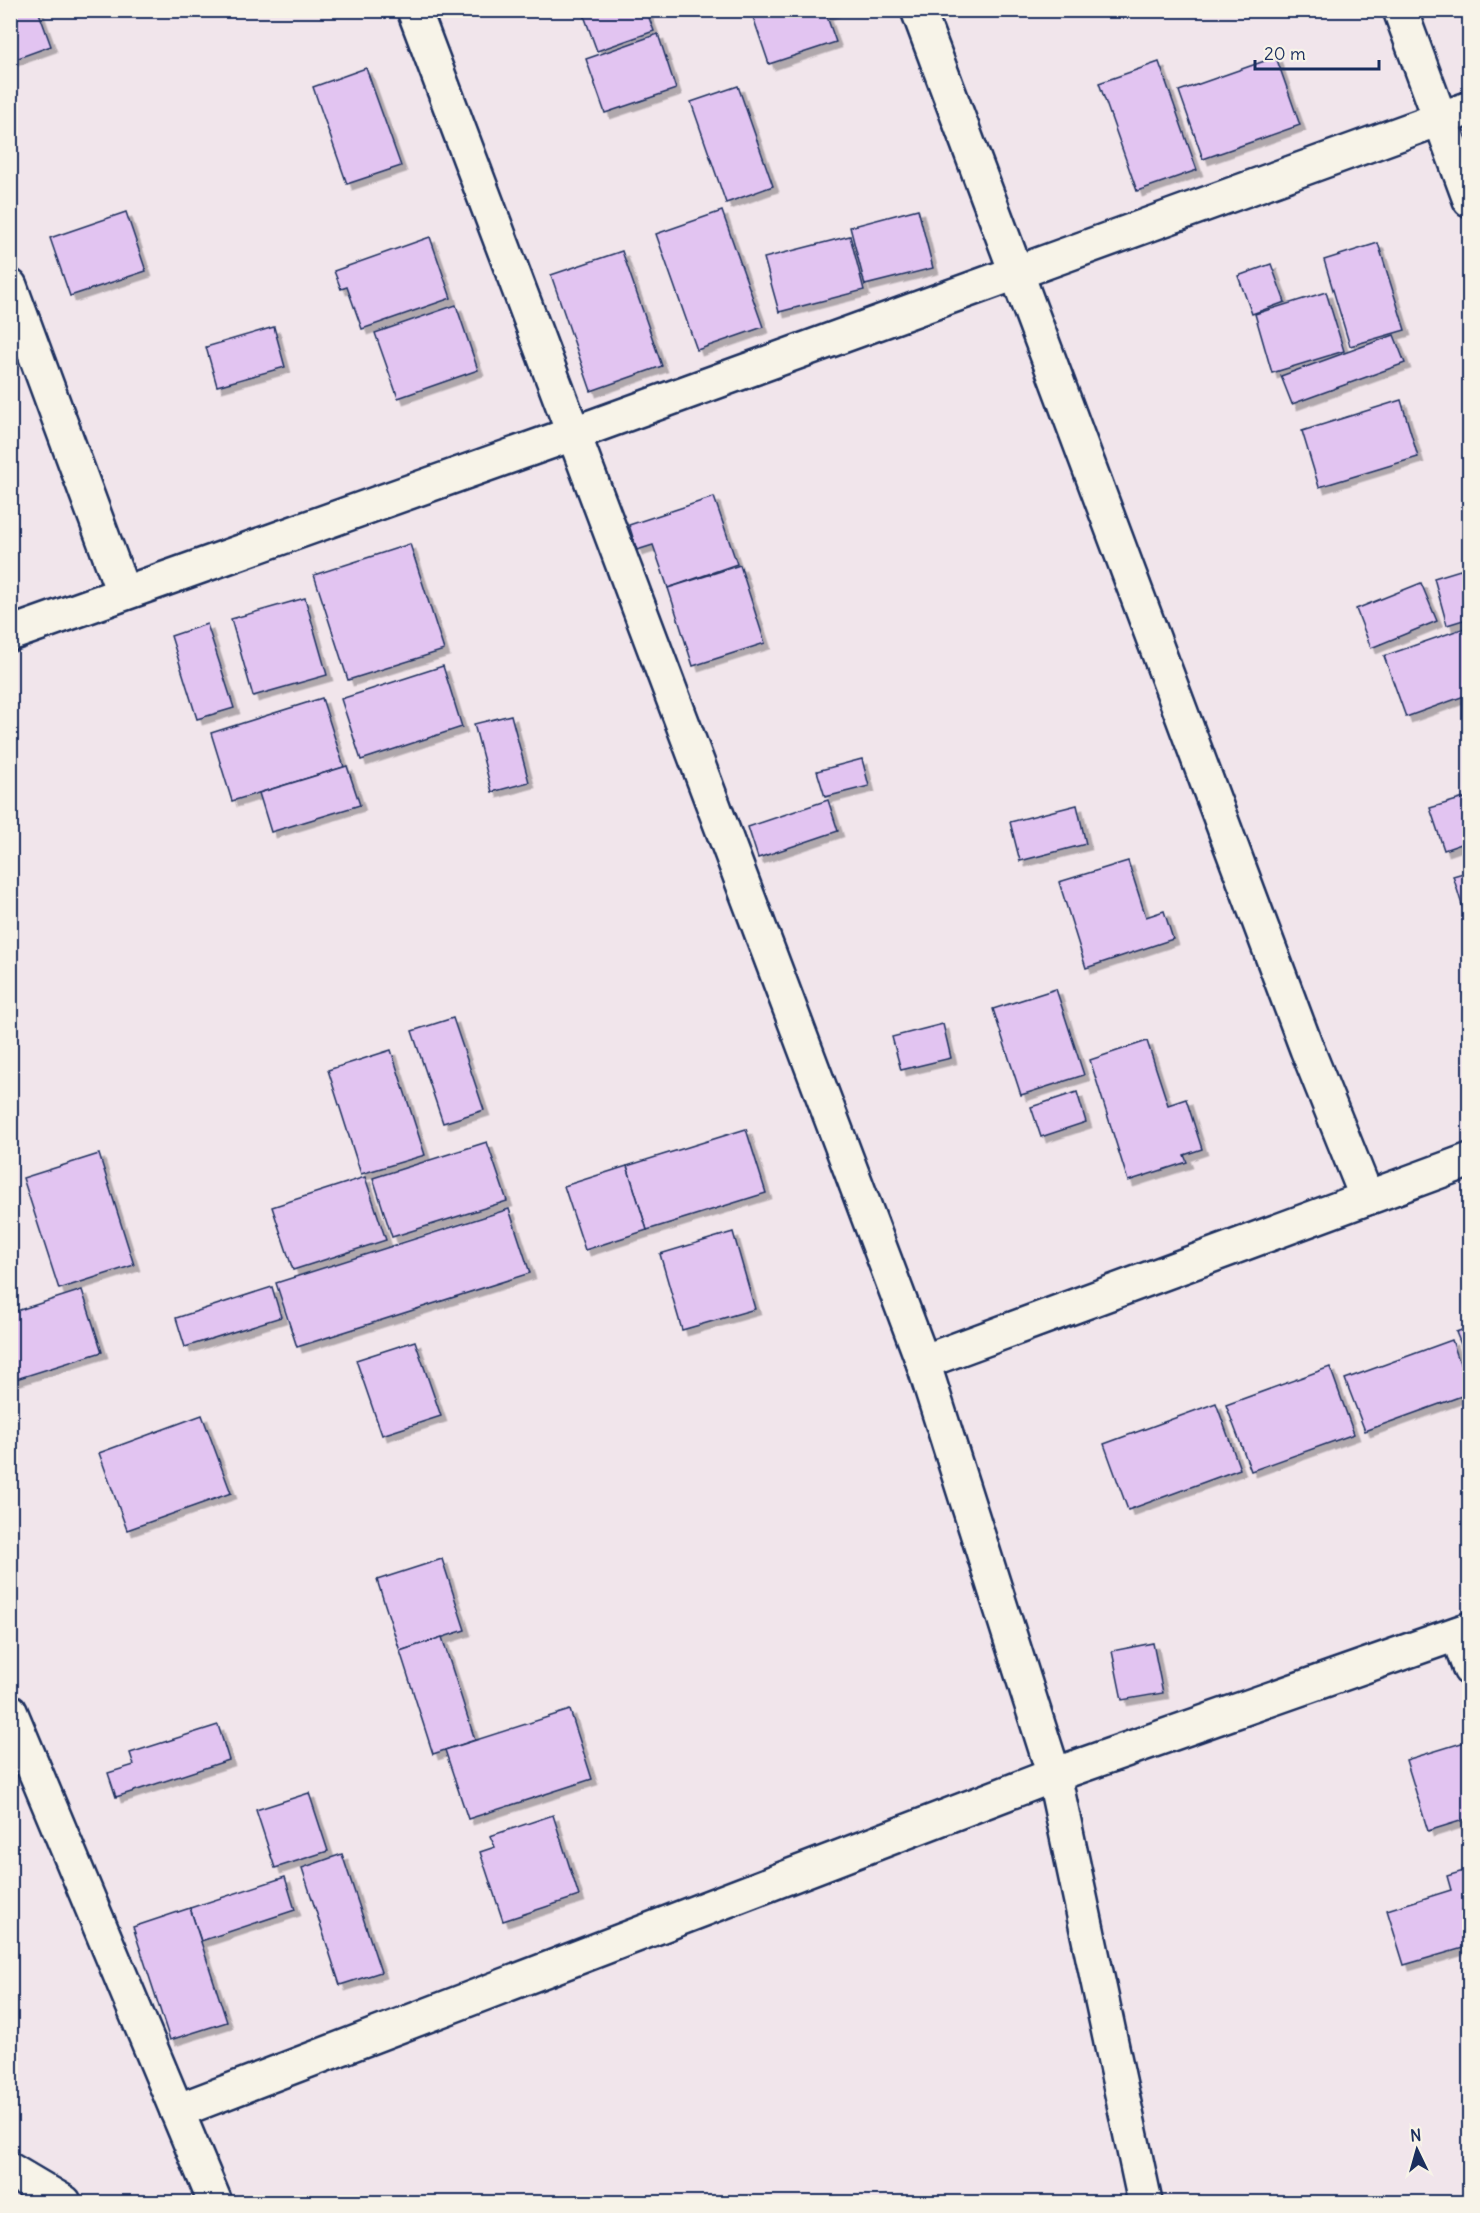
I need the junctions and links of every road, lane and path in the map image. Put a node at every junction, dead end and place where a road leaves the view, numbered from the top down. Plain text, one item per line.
1 (414, 10) edge
2 (918, 10) edge
3 (1400, 10) edge
4 (1455, 114) edge
5 (1470, 200) edge
6 (1017, 273) junction
7 (10, 286) edge
8 (572, 434) junction
9 (123, 592) junction
10 (10, 633) edge
11 (1470, 1160) edge
12 (1367, 1198) junction
13 (922, 1362) junction
14 (1463, 1632) edge
15 (1470, 1669) edge
16 (10, 1711) edge
17 (1054, 1775) junction
18 (177, 2111) junction
19 (10, 2170) edge
20 (64, 2202) edge
21 (215, 2202) edge
22 (1145, 2202) edge

1 - 8 street
2 - 6 street
3 - 4 street
4 - 5 street
4 - 6 street
6 - 8 street
6 - 12 street
7 - 9 street
8 - 9 street
8 - 13 street
9 - 10 street
11 - 12 street
12 - 13 street
13 - 17 street
14 - 15 street
14 - 17 street
16 - 18 street
17 - 18 street
17 - 22 street
18 - 21 street
19 - 20 street

